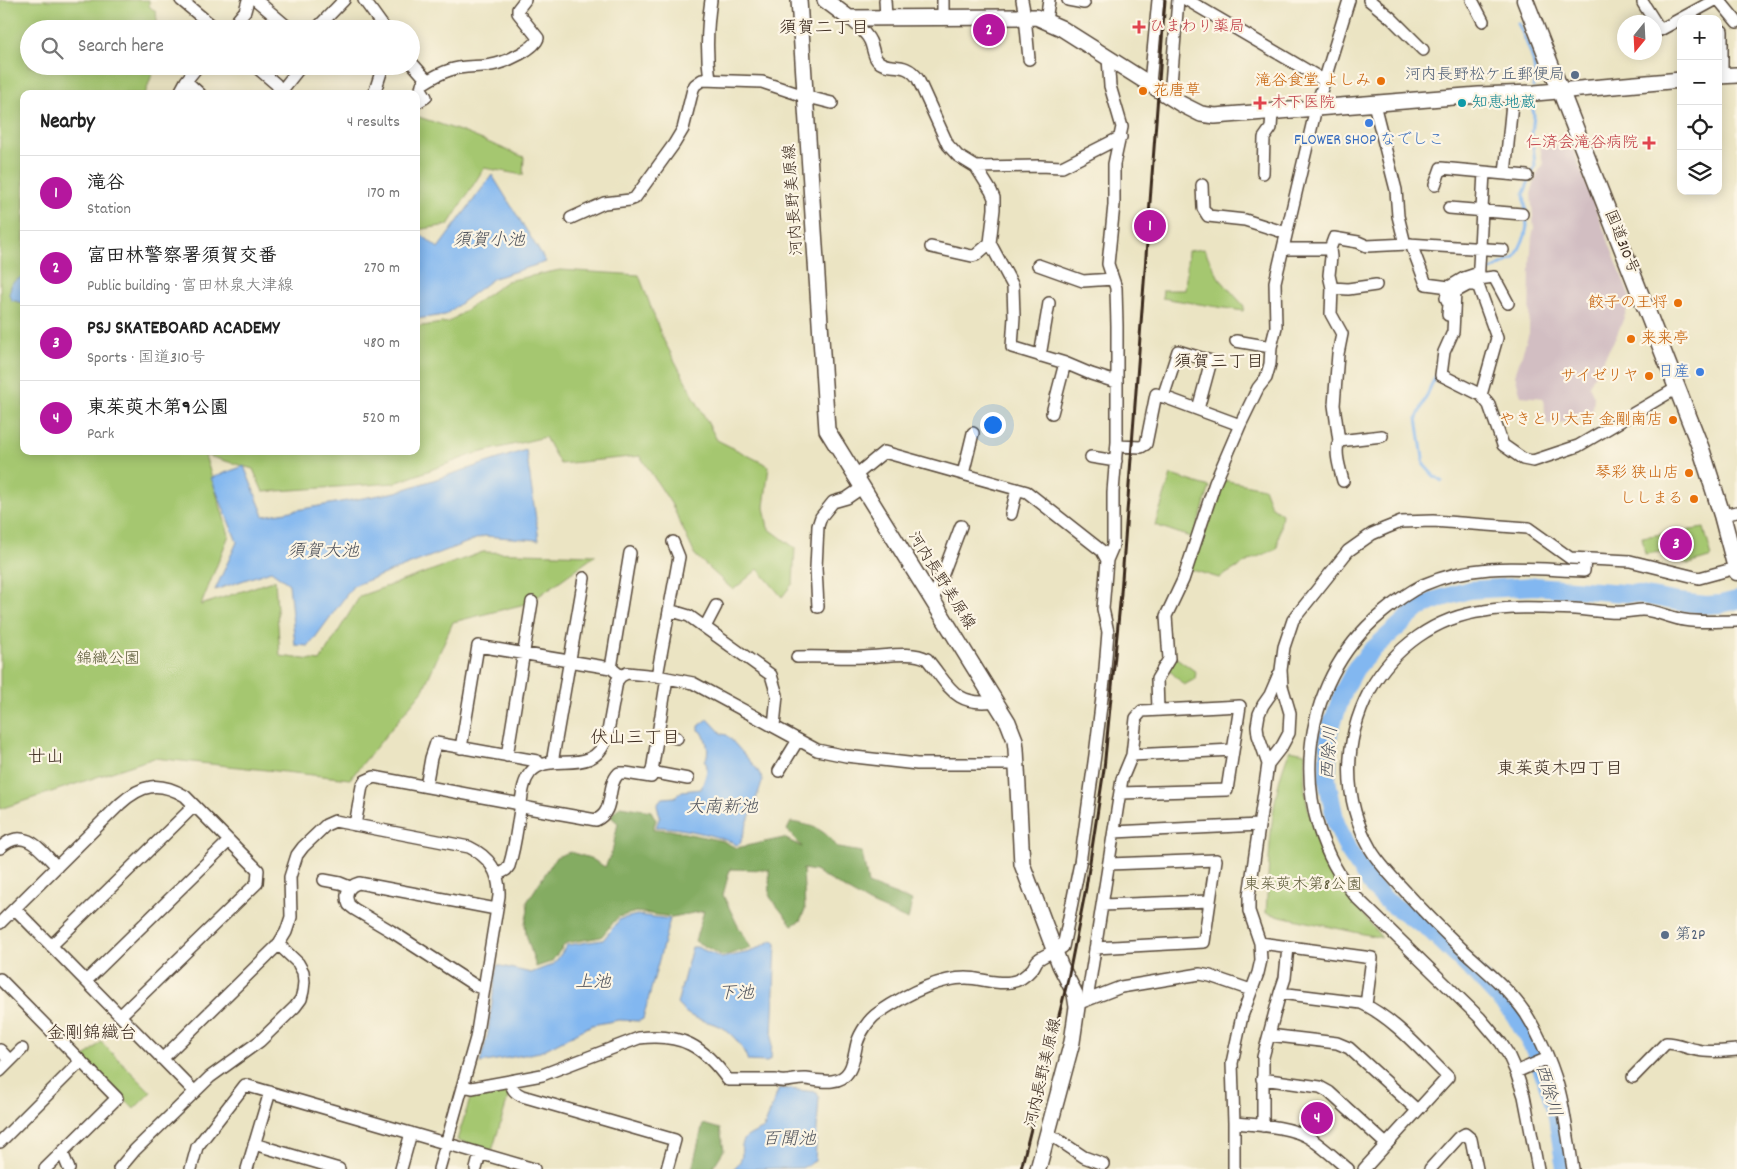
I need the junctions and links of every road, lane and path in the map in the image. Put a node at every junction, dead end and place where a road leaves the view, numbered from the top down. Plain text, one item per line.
1 (182, 0) edge
2 (248, 0) edge
3 (256, 0) edge
4 (344, 0) edge
5 (364, 0) edge
6 (525, 0) edge
7 (711, 0) edge
8 (799, 0) edge
9 (825, 0) edge
10 (885, 0) edge
11 (943, 0) edge
12 (1014, 0) edge
13 (1022, 0) edge
14 (1049, 0) edge
15 (1069, 0) edge
16 (1158, 0) edge
17 (1178, 0) edge
18 (1187, 0) edge
19 (1349, 0) edge
20 (1369, 0) edge
21 (1472, 0) edge
22 (1525, 0) edge
23 (1717, 0) edge
24 (1084, 3) dead end
25 (1642, 3) edge
26 (1022, 16) junction
27 (886, 17) junction
28 (943, 17) junction
29 (849, 18) junction
30 (205, 20) edge
31 (238, 20) edge
32 (279, 20) edge
33 (325, 20) edge
34 (378, 20) edge
35 (1046, 21) junction
36 (1482, 21) dead end
37 (1737, 22) edge
38 (1722, 31) dead end
39 (1423, 50) dead end
40 (1108, 58) junction
41 (1029, 59) dead end
42 (420, 72) edge
43 (191, 75) edge
44 (266, 75) edge
45 (294, 75) edge
46 (380, 75) edge
47 (1726, 76) edge
48 (427, 80) junction
49 (710, 80) junction
50 (1677, 80) edge
51 (186, 81) junction
52 (1325, 81) junction
53 (1150, 84) junction
54 (181, 90) edge
55 (196, 90) edge
56 (279, 90) edge
57 (283, 90) edge
58 (375, 90) edge
59 (1560, 90) junction
60 (1513, 93) junction
61 (804, 96) junction
62 (1170, 96) junction
63 (420, 101) edge
64 (832, 103) dead end
65 (1374, 104) junction
66 (1316, 108) junction
67 (1272, 113) junction
68 (1121, 137) junction
69 (976, 167) junction
70 (1484, 172) junction
71 (1264, 174) dead end
72 (1505, 174) junction
73 (1527, 176) dead end
74 (1202, 185) dead end
75 (1435, 185) dead end
76 (1449, 208) dead end
77 (1482, 211) junction
78 (1522, 214) dead end
79 (571, 218) dead end
80 (1286, 233) junction
81 (990, 242) junction
82 (1408, 244) junction
83 (931, 247) dead end
84 (1480, 248) junction
85 (1283, 249) junction
86 (1330, 250) junction
87 (1503, 250) dead end
88 (1038, 265) dead end
89 (1113, 279) junction
90 (1478, 279) junction
91 (1449, 287) junction
92 (1332, 288) junction
93 (1369, 290) dead end
94 (1049, 303) dead end
95 (1508, 303) dead end
96 (1236, 341) dead end
97 (1271, 347) junction
98 (1040, 356) junction
99 (1065, 363) junction
100 (1441, 375) junction
101 (1116, 382) junction
102 (1677, 388) junction
103 (1481, 395) junction
104 (1164, 397) junction
105 (1198, 409) junction
106 (1052, 413) dead end
107 (1240, 425) junction
108 (973, 433) dead end
109 (1382, 436) dead end
110 (1339, 441) junction
111 (1117, 446) junction
112 (1091, 457) dead end
113 (1116, 462) junction
114 (963, 474) junction
115 (859, 481) junction
116 (1343, 481) dead end
117 (1017, 489) junction
118 (1011, 514) dead end
119 (1730, 514) edge
120 (961, 526) dead end
121 (673, 542) dead end
122 (630, 553) dead end
123 (1585, 559) junction
124 (1107, 560) junction
125 (1737, 570) edge
126 (584, 578) dead end
127 (933, 600) junction
128 (532, 602) dead end
129 (716, 606) dead end
130 (818, 607) dead end
131 (669, 610) junction
132 (1737, 621) edge
133 (704, 627) junction
134 (524, 654) junction
135 (797, 657) dead end
136 (570, 662) junction
137 (611, 668) junction
138 (1281, 670) junction
139 (621, 676) junction
140 (662, 677) junction
141 (995, 701) junction
142 (1158, 710) junction
143 (774, 726) junction
144 (658, 734) junction
145 (677, 738) dead end
146 (798, 740) junction
147 (461, 748) junction
148 (1233, 750) junction
149 (1132, 755) junction
150 (507, 756) junction
151 (547, 764) junction
152 (1017, 764) junction
153 (1268, 764) junction
154 (779, 771) dead end
155 (652, 772) junction
156 (688, 779) dead end
157 (426, 786) junction
158 (1120, 793) junction
159 (194, 806) junction
160 (521, 806) junction
161 (355, 825) junction
162 (1259, 826) junction
163 (1114, 832) junction
164 (229, 841) junction
165 (0, 848) edge
166 (1109, 864) junction
167 (57, 867) junction
168 (497, 874) junction
169 (324, 880) dead end
170 (350, 887) junction
171 (1210, 901) junction
172 (1102, 905) junction
173 (14, 909) junction
174 (496, 909) junction
175 (0, 923) edge
176 (1260, 943) junction
177 (278, 944) junction
178 (51, 946) junction
179 (1288, 947) junction
180 (1095, 948) junction
181 (1055, 951) junction
182 (0, 979) edge
183 (86, 981) junction
184 (484, 989) junction
185 (1251, 990) junction
186 (1280, 992) junction
187 (1082, 1002) junction
188 (1366, 1005) junction
189 (120, 1016) junction
190 (1269, 1034) junction
191 (22, 1049) dead end
192 (0, 1050) edge
193 (1737, 1050) edge
194 (162, 1059) junction
195 (1546, 1059) junction
196 (10, 1061) junction
197 (82, 1062) junction
198 (0, 1071) edge
199 (1518, 1071) junction
200 (1633, 1076) dead end
201 (1262, 1080) junction
202 (510, 1081) junction
203 (463, 1086) junction
204 (195, 1092) junction
205 (270, 1092) junction
206 (1417, 1110) junction
207 (1234, 1123) junction
208 (1263, 1126) junction
209 (411, 1133) junction
210 (1047, 1136) junction
211 (0, 1142) edge
212 (254, 1144) junction
213 (446, 1144) junction
214 (1386, 1144) junction
215 (62, 1152) junction
216 (480, 1154) junction
217 (1104, 1164) dead end
218 (45, 1169) edge
219 (69, 1169) edge
220 (120, 1169) edge
221 (191, 1169) edge
222 (247, 1169) edge
223 (339, 1169) edge
224 (400, 1169) edge
225 (439, 1169) edge
226 (476, 1169) edge
227 (534, 1169) edge
228 (667, 1169) edge
229 (1038, 1169) edge
230 (1234, 1169) edge
231 (1348, 1169) edge
232 (1364, 1169) edge
233 (1430, 1169) edge
234 (1476, 1169) edge
235 (1538, 1169) edge
236 (1573, 1169) edge

1 - 30 street
2 - 31 street
3 - 32 street
4 - 33 street
5 - 34 street
6 - 48 street
7 - 49 street
8 - 61 main road, 河内長野美原線
9 - 29 main road
10 - 27 street
11 - 28 street
12 - 26 street
13 - 26 street
14 - 35 street
15 - 24 street
16 - 53 street
17 - 62 street
18 - 52 street
19 - 52 street
20 - 39 street
21 - 36 street
22 - 59 highway, 国道310号
23 - 25 street
23 - 37 street
26 - 28 main road
26 - 35 main road
26 - 41 street
27 - 28 main road
27 - 29 main road
29 - 69 street
35 - 40 main road
38 - 47 street
40 - 53 main road
40 - 68 street
42 - 48 street
43 - 51 street
44 - 56 street
45 - 57 street
46 - 58 street
48 - 63 street
49 - 61 street
49 - 79 street
50 - 59 main road
51 - 54 street
51 - 55 street
52 - 66 street
53 - 62 main road
59 - 60 main road
59 - 102 highway, 国道310号
60 - 65 main road
60 - 72 street
61 - 64 street
61 - 115 main road, 河内長野美原線
62 - 67 main road
65 - 66 main road
65 - 82 street
66 - 67 main road
66 - 80 street
67 - 71 street
68 - 69 street
68 - 89 street
69 - 81 street
70 - 72 street
70 - 75 street
70 - 77 street
72 - 73 street
74 - 80 street
76 - 77 street
77 - 78 street
77 - 84 street
80 - 85 street
81 - 83 street
81 - 98 street
82 - 84 street
82 - 86 street
82 - 91 street
84 - 87 street
84 - 90 street
85 - 86 street
85 - 97 street
86 - 92 street
88 - 89 street
89 - 101 street
90 - 91 street
90 - 95 street
90 - 100 street
90 - 103 street
91 - 100 street
92 - 93 street
92 - 110 street
94 - 98 street
96 - 97 street
97 - 107 street
98 - 99 street
99 - 101 street
99 - 106 street
100 - 103 street
101 - 111 street
102 - 103 street
102 - 119 highway, 国道310号
104 - 105 street
104 - 105 street
104 - 111 street
105 - 107 street
107 - 142 street
108 - 114 street
109 - 110 street
110 - 116 street
111 - 113 street
112 - 113 street
113 - 124 street
114 - 115 street
114 - 117 street
115 - 127 main road, 河内長野美原線
115 - 130 street
117 - 118 street
117 - 124 street
119 - 125 highway, 国道310号
120 - 127 street
121 - 131 street
122 - 137 street
123 - 125 street
123 - 138 street
123 - 199 street
124 - 181 street
126 - 136 street
127 - 141 main road, 河内長野美原線
128 - 134 street
129 - 133 street
131 - 133 street
131 - 140 street
132 - 195 street
133 - 143 street
134 - 136 street
134 - 147 street
134 - 150 street
135 - 141 street
136 - 137 street
136 - 151 street
137 - 139 street
138 - 153 street
138 - 153 street
139 - 140 street
139 - 151 street
140 - 143 street
140 - 144 street
141 - 152 main road, 河内長野美原線
142 - 148 street
142 - 149 street
143 - 146 street
144 - 145 street
144 - 155 street
146 - 152 street
146 - 154 street
147 - 150 street
147 - 157 street
148 - 149 street
148 - 158 street
149 - 158 street
150 - 151 street
151 - 160 street
152 - 181 main road, 河内長野美原線
153 - 162 street
155 - 156 street
155 - 160 street
157 - 160 street
157 - 161 street
158 - 163 street
159 - 164 street
159 - 167 street
159 - 178 street
160 - 168 street
161 - 168 street
161 - 177 street
162 - 163 street
162 - 176 street
163 - 166 street
164 - 183 street
164 - 189 street
165 - 167 street
166 - 171 street
166 - 172 street
167 - 173 street
168 - 174 street
169 - 170 street
170 - 174 street
170 - 184 street
171 - 172 street
171 - 180 street
172 - 180 street
173 - 175 street
173 - 178 street
174 - 184 street
176 - 179 street
176 - 185 street
177 - 194 street
177 - 204 street
178 - 183 street
179 - 186 street
179 - 188 street
180 - 187 street
181 - 187 main road, 河内長野美原線
181 - 202 street
182 - 197 street
183 - 189 street
184 - 203 street
185 - 187 street
185 - 207 street
186 - 188 street
186 - 190 street
187 - 210 main road, 河内長野美原線
188 - 206 street
189 - 194 street
190 - 201 street
190 - 206 street
191 - 196 street
192 - 196 street
193 - 200 street
194 - 204 street
195 - 199 street
195 - 236 street
196 - 198 street
197 - 211 street
197 - 215 street
199 - 235 street
201 - 208 street
201 - 214 street
202 - 203 street
202 - 228 street
203 - 213 street
204 - 220 street
205 - 209 street
205 - 212 street
205 - 221 street
206 - 214 street
207 - 208 street
207 - 230 street
208 - 231 street
209 - 213 street
209 - 224 street
210 - 217 street
210 - 229 main road, 河内長野美原線
212 - 222 street
212 - 223 street
213 - 216 street
213 - 225 street
214 - 232 street
215 - 218 street
215 - 219 street
216 - 226 street
216 - 227 street
233 - 234 street

